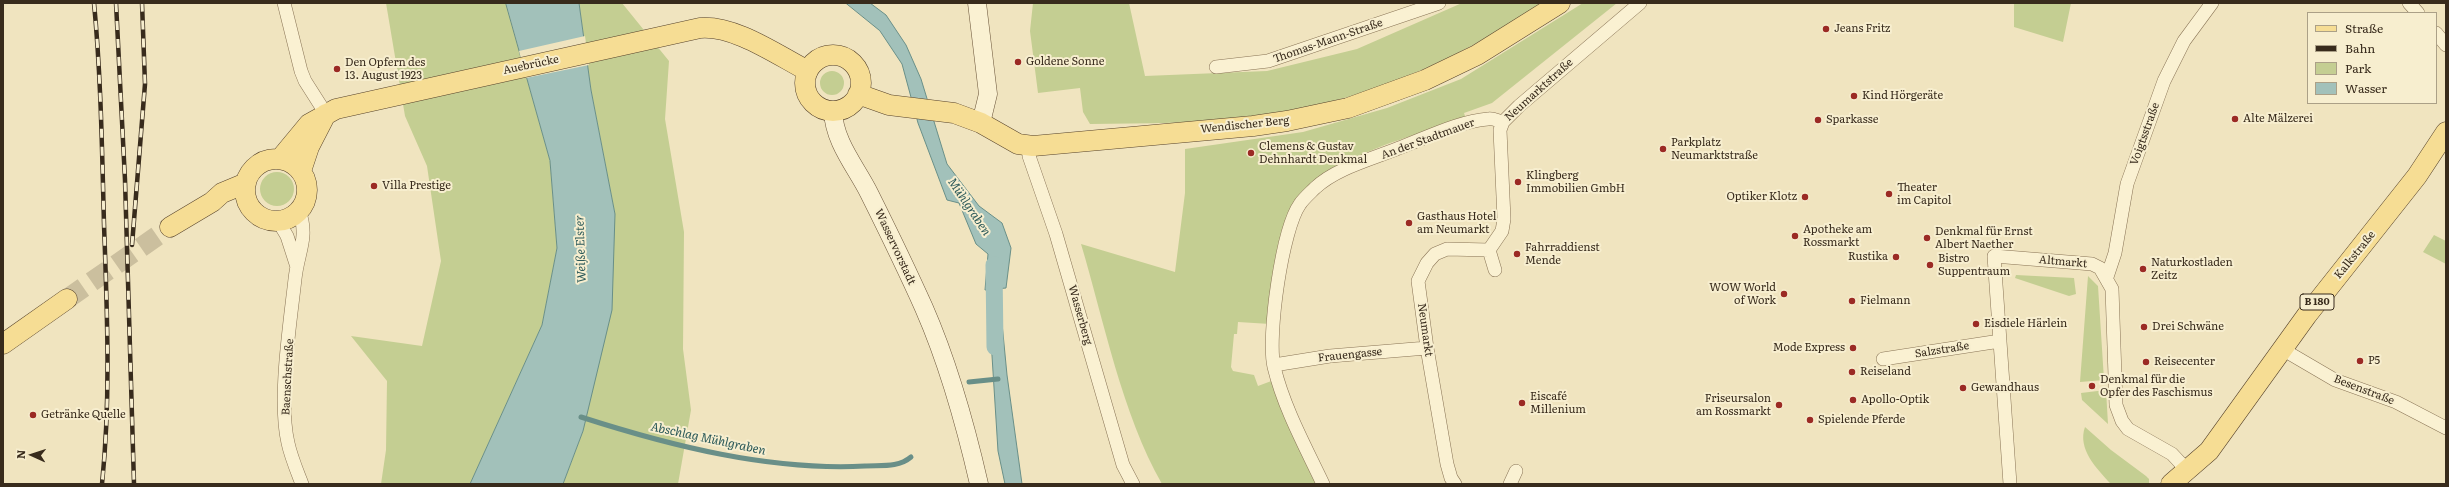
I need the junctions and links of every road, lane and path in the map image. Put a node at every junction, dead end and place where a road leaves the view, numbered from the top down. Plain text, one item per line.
1 (284, 3) edge
2 (977, 3) edge
3 (1438, 3) edge
4 (1560, 3) edge
5 (1640, 3) edge
6 (2212, 3) edge
7 (2409, 3) edge
8 (2417, 12) edge
9 (2437, 34) edge
10 (2446, 45) edge
11 (1216, 67) dead end
12 (808, 70) junction
13 (858, 94) junction
14 (833, 111) junction
15 (326, 114) junction
16 (1503, 122) junction
17 (981, 123) junction
18 (2446, 132) edge
19 (1028, 146) junction
20 (280, 159) junction
21 (301, 171) junction
22 (246, 182) junction
23 (212, 202) junction
24 (249, 205) junction
25 (299, 210) junction
26 (278, 221) junction
27 (170, 227) tunnel mouth
28 (1489, 250) junction
29 (297, 268) junction
30 (1495, 270) dead end
31 (2107, 277) junction
32 (67, 299) tunnel mouth
33 (2000, 341) junction
34 (3, 344) edge
35 (1427, 348) junction
36 (2282, 349) junction
37 (1883, 360) dead end
38 (1274, 365) junction
39 (2446, 428) edge
40 (2186, 469) junction
41 (1516, 471) dead end
42 (302, 484) edge
43 (979, 484) edge
44 (1132, 484) edge
45 (1323, 484) edge
46 (1455, 484) edge
47 (1510, 484) edge
48 (2010, 484) edge
49 (2171, 484) edge

1 - 15 street
2 - 17 street
3 - 11 street, Thomas-Mann-Straße
4 - 19 main road, Wendischer Berg
5 - 16 street, Neumarktstraße
6 - 31 street, Voigtsstraße
7 - 8 street
9 - 10 street
12 - 13 main road
12 - 14 main road
12 - 15 main road, Auebrücke
13 - 14 main road
13 - 17 main road, Wendischer Berg
14 - 43 street, Wasservorstadt
15 - 20 main road, Auebrücke
15 - 21 main road
16 - 28 street, Neumarktstraße
16 - 38 street, An der Stadtmauer
17 - 19 main road, Wendischer Berg
18 - 36 main road, Kalkstraße / B 180
19 - 44 street, Wasserberg
20 - 21 main road
20 - 22 main road
21 - 25 main road
22 - 23 main road
22 - 24 main road
23 - 24 main road
23 - 27 main road
24 - 26 main road
25 - 26 main road
25 - 29 street, Baenschstraße
26 - 29 street, Baenschstraße
28 - 30 street
28 - 35 street, Neumarkt
29 - 42 street, Baenschstraße
31 - 33 street, Altmarkt
31 - 40 street
32 - 34 main road
33 - 37 street, Salzstraße
33 - 48 street, Altmarkt
35 - 38 street, Frauengasse
35 - 46 street, Neumarkt
36 - 39 street, Besenstraße
36 - 40 main road, Kalkstraße / B 180
38 - 45 street, An der Stadtmauer
40 - 49 main road, B 180
41 - 47 street

